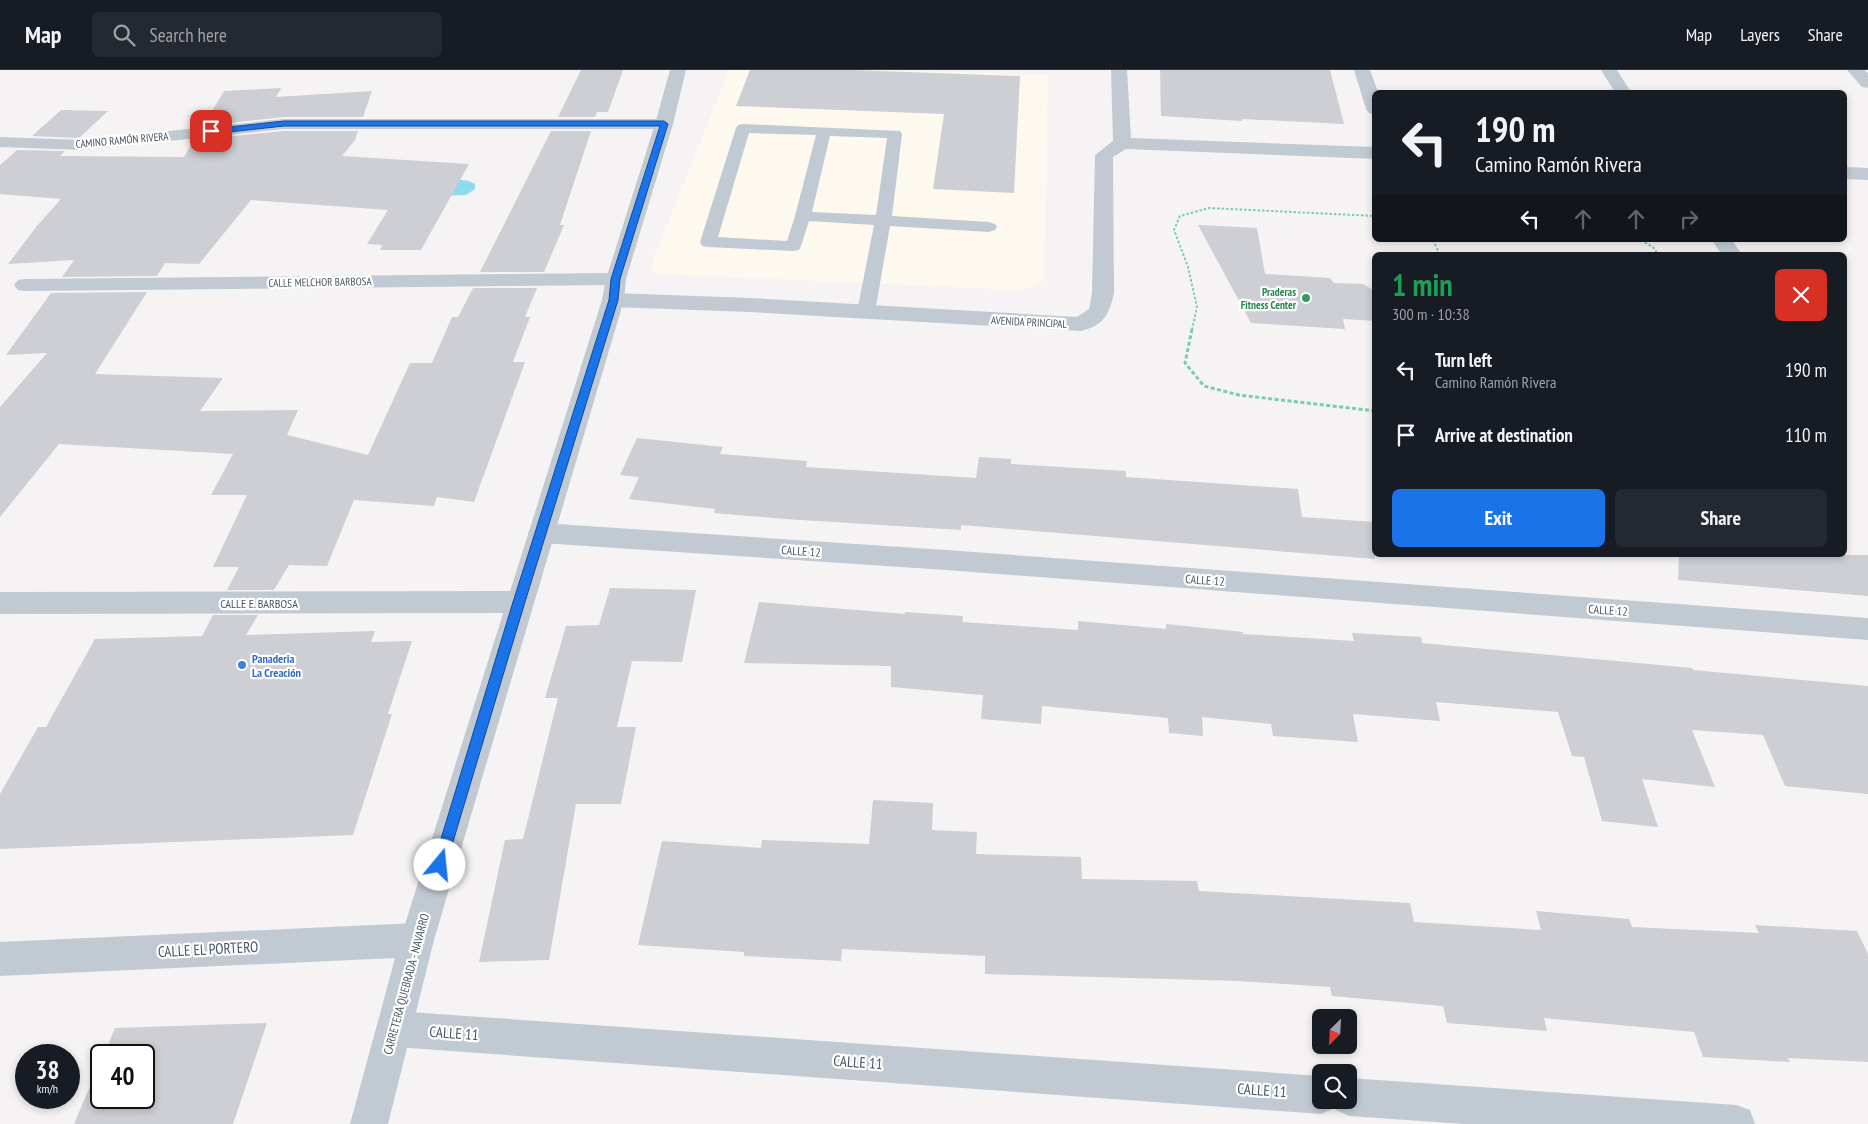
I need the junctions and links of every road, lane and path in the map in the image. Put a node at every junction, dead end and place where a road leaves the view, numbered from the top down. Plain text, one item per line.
1 (678, 70) edge
2 (1119, 70) edge
3 (1362, 70) edge
4 (1609, 70) edge
5 (1855, 70) edge
6 (1868, 83) edge
7 (1623, 90) edge
8 (1372, 100) edge
9 (664, 124) junction
10 (824, 131) junction
11 (0, 142) edge
12 (1122, 143) junction
13 (1372, 153) edge
14 (1847, 173) edge
15 (1868, 174) edge
16 (803, 216) junction
17 (1372, 216) edge
18 (883, 221) junction
19 (989, 227) dead end
20 (1644, 242) edge
21 (1656, 252) edge
22 (25, 286) dead end
23 (614, 290) junction
24 (866, 312) junction
25 (1372, 411) edge
26 (541, 533) junction
27 (519, 602) junction
28 (0, 603) edge
29 (1868, 629) edge
30 (417, 940) junction
31 (0, 959) edge
32 (395, 1029) junction
33 (1312, 1094) edge
34 (1357, 1098) edge
35 (370, 1124) edge
36 (1736, 1124) edge

1 - 9 street, CARRETERA QUEBRADA - NAVARRO
2 - 12 street
3 - 8 street
4 - 7 street
5 - 6 street
9 - 11 street, CAMINO RAMÓN RIVERA
9 - 23 street, CARRETERA QUEBRADA - NAVARRO
10 - 16 lane
10 - 16 lane
10 - 18 lane
12 - 13 street
12 - 24 street, AVENIDA PRINCIPAL
14 - 15 street
16 - 18 lane
17 - 25 path
18 - 19 lane
18 - 24 lane
20 - 21 path
22 - 23 street, CALLE MELCHOR BARBOSA
23 - 24 street, AVENIDA PRINCIPAL
23 - 26 street, CARRETERA QUEBRADA - NAVARRO
26 - 27 street, CARRETERA QUEBRADA - NAVARRO
26 - 29 street, CALLE 12
27 - 28 street, CALLE E. BARBOSA
27 - 30 street, CARRETERA QUEBRADA - NAVARRO
30 - 31 street, CALLE EL PORTERO
30 - 32 street, CARRETERA QUEBRADA - NAVARRO
32 - 33 street, CALLE 11
32 - 35 street, CARRETERA QUEBRADA - NAVARRO
34 - 36 street

